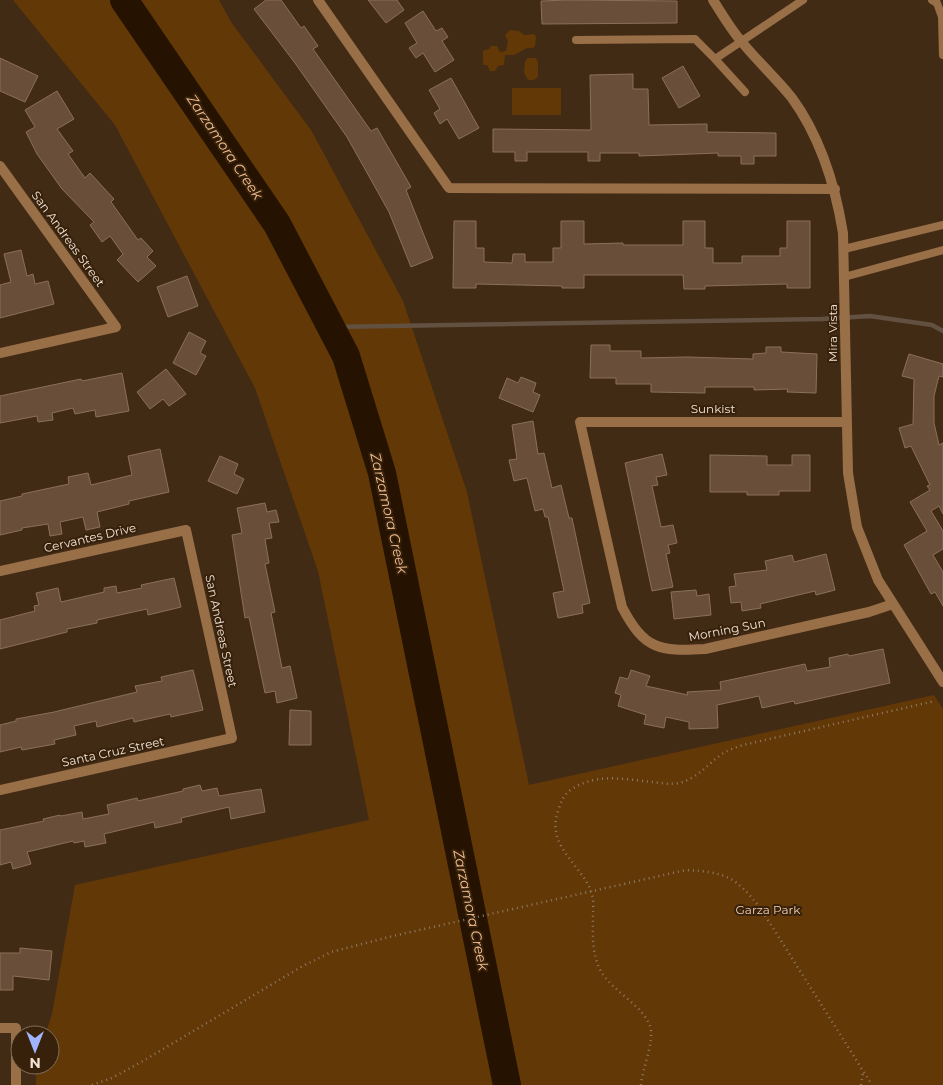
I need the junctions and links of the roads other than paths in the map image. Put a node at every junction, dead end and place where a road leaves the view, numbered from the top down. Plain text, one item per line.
1 (318, 0) edge
2 (713, 0) edge
3 (803, 0) edge
4 (932, 0) edge
5 (576, 40) dead end
6 (742, 42) junction
7 (943, 56) edge
8 (715, 59) junction
9 (745, 92) dead end
10 (0, 166) edge
11 (835, 189) junction
12 (943, 225) edge
13 (844, 249) junction
14 (943, 250) edge
15 (844, 277) junction
16 (0, 354) edge
17 (580, 422) joint
18 (846, 422) junction
19 (186, 530) joint
20 (0, 571) edge
21 (893, 604) junction
22 (943, 682) edge
23 (232, 738) joint
24 (0, 790) edge
25 (0, 1028) edge
26 (16, 1085) edge

1 - 11 street
2 - 6 street, Mira Vista
3 - 6 lane
4 - 7 lane
5 - 8 lane
6 - 8 lane
6 - 11 street, Mira Vista
8 - 9 lane
10 - 16 street, San Andreas Street
11 - 13 street, Mira Vista
12 - 13 lane
13 - 15 street, Mira Vista
14 - 15 lane
15 - 18 street, Mira Vista
17 - 18 street, Sunkist
17 - 21 street, Morning Sun
18 - 21 street, Mira Vista
19 - 20 street, Cervantes Drive
19 - 23 street, San Andreas Street
21 - 22 street, Mira Vista
23 - 24 street, Santa Cruz Street
25 - 26 street

